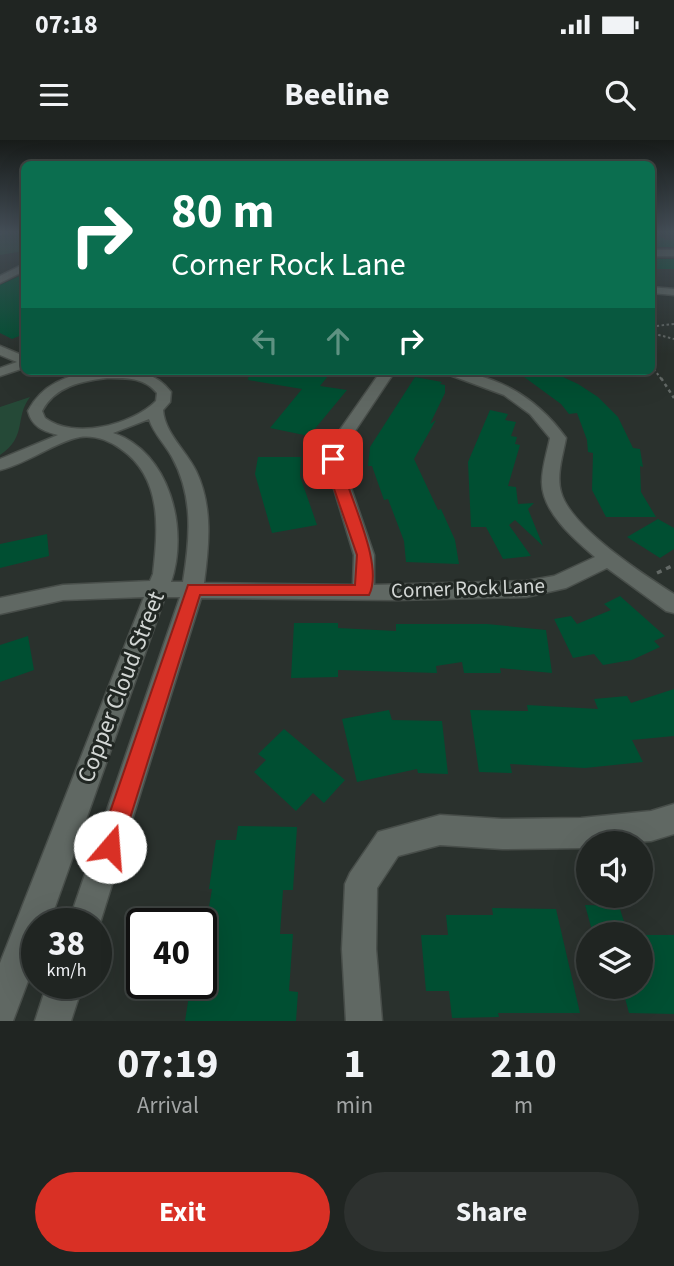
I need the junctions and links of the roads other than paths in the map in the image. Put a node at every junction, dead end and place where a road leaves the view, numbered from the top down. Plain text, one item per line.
1 (655, 290) edge
2 (674, 292) edge
3 (0, 350) edge
4 (21, 360) edge
5 (21, 363) edge
6 (0, 372) edge
7 (93, 375) edge
8 (133, 375) edge
9 (385, 375) edge
10 (468, 375) edge
11 (159, 377) edge
12 (43, 379) dead end
13 (46, 394) junction
14 (156, 409) junction
15 (38, 420) junction
16 (84, 433) junction
17 (0, 463) edge
18 (610, 558) junction
19 (159, 589) junction
20 (193, 589) junction
21 (363, 591) junction
22 (674, 605) edge
23 (0, 606) edge
24 (674, 820) edge
25 (90, 908) edge
26 (60, 999) edge
27 (0, 1009) edge
28 (53, 1021) edge
29 (364, 1021) edge

1 - 2 street
3 - 4 street
5 - 6 street
7 - 13 street
8 - 11 street
9 - 21 street
10 - 18 street
11 - 14 street
12 - 13 street
13 - 15 street
14 - 16 street
14 - 20 street, Copper Cloud Street
15 - 16 street, Copper Cloud Street
15 - 17 street
16 - 17 street
16 - 19 street, Copper Cloud Street
18 - 21 street, Corner Rock Lane
18 - 22 street
19 - 20 street, Corner Rock Lane
19 - 23 street, Corner Rock Lane
19 - 27 street, Copper Cloud Street
20 - 21 street, Corner Rock Lane
20 - 25 street, Copper Cloud Street
24 - 29 street
26 - 28 street

